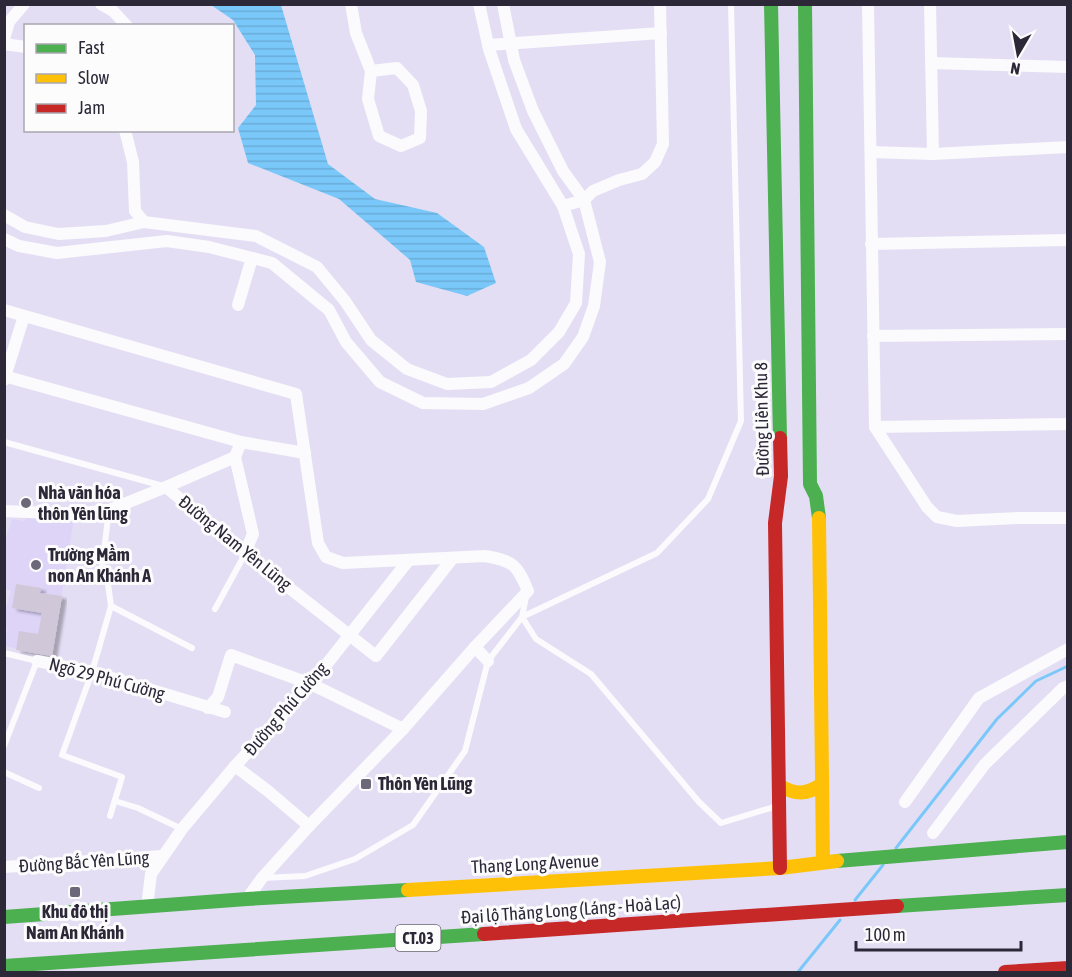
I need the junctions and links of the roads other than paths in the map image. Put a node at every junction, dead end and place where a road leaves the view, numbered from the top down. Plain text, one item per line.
1 (24, 4) edge
2 (101, 4) edge
3 (351, 4) edge
4 (479, 4) edge
5 (503, 4) edge
6 (660, 4) edge
7 (731, 4) edge
8 (771, 4) edge
9 (805, 4) edge
10 (868, 4) edge
11 (930, 4) edge
12 (125, 24) edge
13 (661, 33) junction
14 (4, 39) edge
15 (511, 43) junction
16 (4, 44) edge
17 (488, 45) junction
18 (24, 47) edge
19 (932, 63) junction
20 (1068, 67) edge
21 (371, 72) junction
22 (126, 132) edge
23 (1068, 147) edge
24 (871, 152) junction
25 (933, 153) junction
26 (584, 200) junction
27 (563, 206) junction
28 (4, 215) edge
29 (144, 222) junction
30 (4, 239) edge
31 (1068, 240) edge
32 (871, 244) junction
33 (252, 258) junction
34 (238, 305) dead end
35 (4, 310) edge
36 (24, 316) junction
37 (357, 318) junction
38 (1068, 334) edge
39 (873, 336) junction
40 (346, 342) junction
41 (5, 378) edge
42 (1068, 424) edge
43 (875, 426) junction
44 (4, 442) edge
45 (242, 442) junction
46 (305, 453) junction
47 (235, 457) junction
48 (166, 487) junction
49 (109, 510) junction
50 (4, 511) edge
51 (1068, 518) edge
52 (246, 553) junction
53 (452, 559) junction
54 (408, 561) junction
55 (528, 591) junction
56 (111, 606) junction
57 (215, 609) dead end
58 (522, 617) junction
59 (350, 634) junction
60 (475, 647) junction
61 (192, 648) dead end
62 (1068, 649) edge
63 (4, 653) edge
64 (37, 661) junction
65 (488, 661) junction
66 (92, 672) junction
67 (311, 684) junction
68 (1068, 686) edge
69 (208, 708) junction
70 (225, 712) dead end
71 (403, 729) junction
72 (4, 746) edge
73 (235, 766) junction
74 (4, 772) edge
75 (822, 783) junction
76 (780, 786) junction
77 (39, 788) dead end
78 (115, 801) junction
79 (905, 802) dead end
80 (780, 805) junction
81 (110, 816) dead end
82 (309, 826) junction
83 (182, 829) junction
84 (933, 833) dead end
85 (1068, 842) edge
86 (163, 856) junction
87 (823, 862) junction
88 (4, 867) edge
89 (780, 868) junction
90 (262, 878) junction
91 (1068, 895) edge
92 (247, 899) junction
93 (147, 907) junction
94 (4, 917) edge
95 (4, 966) edge
96 (1068, 968) edge
97 (1005, 972) edge

1 - 14 street
2 - 12 street
3 - 21 street
4 - 17 street
5 - 15 street
6 - 13 street
7 - 58 lane
8 - 76 main road, Đường Liên Khu 8
9 - 75 main road
10 - 24 street
11 - 19 street
13 - 15 street
13 - 26 street
15 - 17 street
15 - 26 street
16 - 18 street
17 - 27 street
19 - 20 street
19 - 25 street
21 - 21 street
22 - 29 street
23 - 25 street
24 - 25 street
24 - 32 street
26 - 27 street
26 - 40 street
27 - 37 street
28 - 29 street
29 - 37 street
30 - 33 street
31 - 32 street
32 - 39 street
33 - 34 street
33 - 40 street
35 - 36 street
36 - 41 street
36 - 46 street
37 - 40 street
38 - 39 street
39 - 43 street
41 - 45 street
42 - 43 street
43 - 51 street
44 - 48 lane
45 - 46 street
45 - 47 street
46 - 54 street
47 - 48 street
47 - 52 street
48 - 49 street, Đường Nam Yên Lũng
48 - 52 street, Đường Nam Yên Lũng
49 - 50 street, Đường Nam Yên Lũng
49 - 56 lane
52 - 57 lane
52 - 59 street, Đường Nam Yên Lũng
53 - 54 street
53 - 55 street
53 - 59 street, Đường Nam Yên Lũng
54 - 59 street, Đường Phú Cường
55 - 58 lane
55 - 60 street
56 - 61 lane
56 - 66 lane
58 - 65 lane
58 - 80 lane
59 - 67 street, Đường Phú Cường
60 - 65 street
60 - 71 street
62 - 79 street
63 - 64 lane, Ngõ 29 Phú Cường
64 - 66 street, Ngõ 29 Phú Cường
64 - 72 lane
65 - 90 lane
66 - 69 street, Ngõ 29 Phú Cường
66 - 78 lane
67 - 69 street
67 - 71 street
67 - 73 street, Đường Phú Cường
68 - 84 street
69 - 70 street, Ngõ 29 Phú Cường
71 - 82 street
73 - 82 street
73 - 83 street, Đường Phú Cường
74 - 77 lane
75 - 76 main road
75 - 87 main road
76 - 80 main road, Đường Liên Khu 8
78 - 81 lane
78 - 83 lane
80 - 89 main road, Đường Liên Khu 8
82 - 90 street
83 - 86 street, Đường Phú Cường
85 - 87 main road, Thang Long Avenue
86 - 88 street, Đường Bắc Yên Lũng
86 - 93 street, Đường Phú Cường
87 - 89 main road, Thang Long Avenue
89 - 92 main road, Thang Long Avenue
90 - 92 street
91 - 95 main road, Đại lộ Thăng Long (Láng - Hoà Lạc) / CT.03
92 - 93 main road, Thang Long Avenue
93 - 94 main road, Thang Long Avenue
96 - 97 main road

